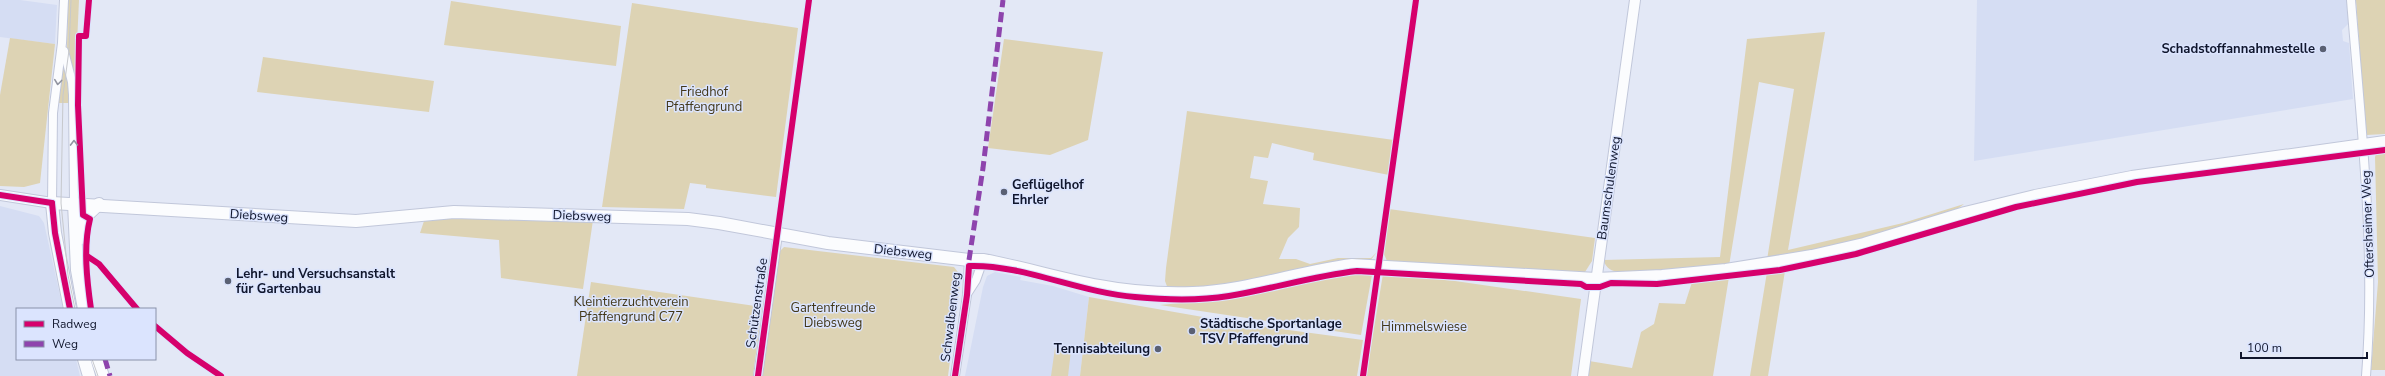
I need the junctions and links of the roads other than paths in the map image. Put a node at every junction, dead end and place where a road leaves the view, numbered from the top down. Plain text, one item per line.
1 (64, 0) edge
2 (1635, 0) edge
3 (2351, 0) edge
4 (62, 43) junction
5 (2385, 142) edge
6 (2364, 145) junction
7 (0, 194) edge
8 (52, 202) junction
9 (74, 203) junction
10 (100, 204) junction
11 (778, 234) junction
12 (983, 260) junction
13 (969, 263) junction
14 (1596, 279) junction
15 (81, 291) junction
16 (967, 295) junction
17 (70, 308) edge
18 (84, 308) edge
19 (84, 360) edge
20 (97, 360) edge
21 (89, 376) edge
22 (103, 376) edge
23 (758, 376) edge
24 (955, 376) edge
25 (1583, 376) edge
26 (2366, 376) edge

1 - 4 street
2 - 14 street, Baumschulenweg
3 - 6 street, Oftersheimer Weg
4 -> 8 street
9 -> 4 street
5 - 6 main road, Diebsweg
6 - 14 main road, Diebsweg
6 - 26 street, Oftersheimer Weg
7 - 8 street
8 - 9 main road, Diebsweg
8 - 17 main road
9 - 10 main road, Diebsweg
9 - 15 main road
10 - 11 main road, Diebsweg
10 - 15 main road
11 - 13 main road, Diebsweg
11 - 23 street, Schützenstraße
12 - 13 main road, Diebsweg
12 - 14 main road, Diebsweg
12 - 16 street, Schwalbenweg
13 - 16 street, Schwalbenweg
14 - 25 street, Baumschulenweg
15 - 18 main road
16 - 24 street, Schwalbenweg
19 - 21 main road
20 - 22 main road

